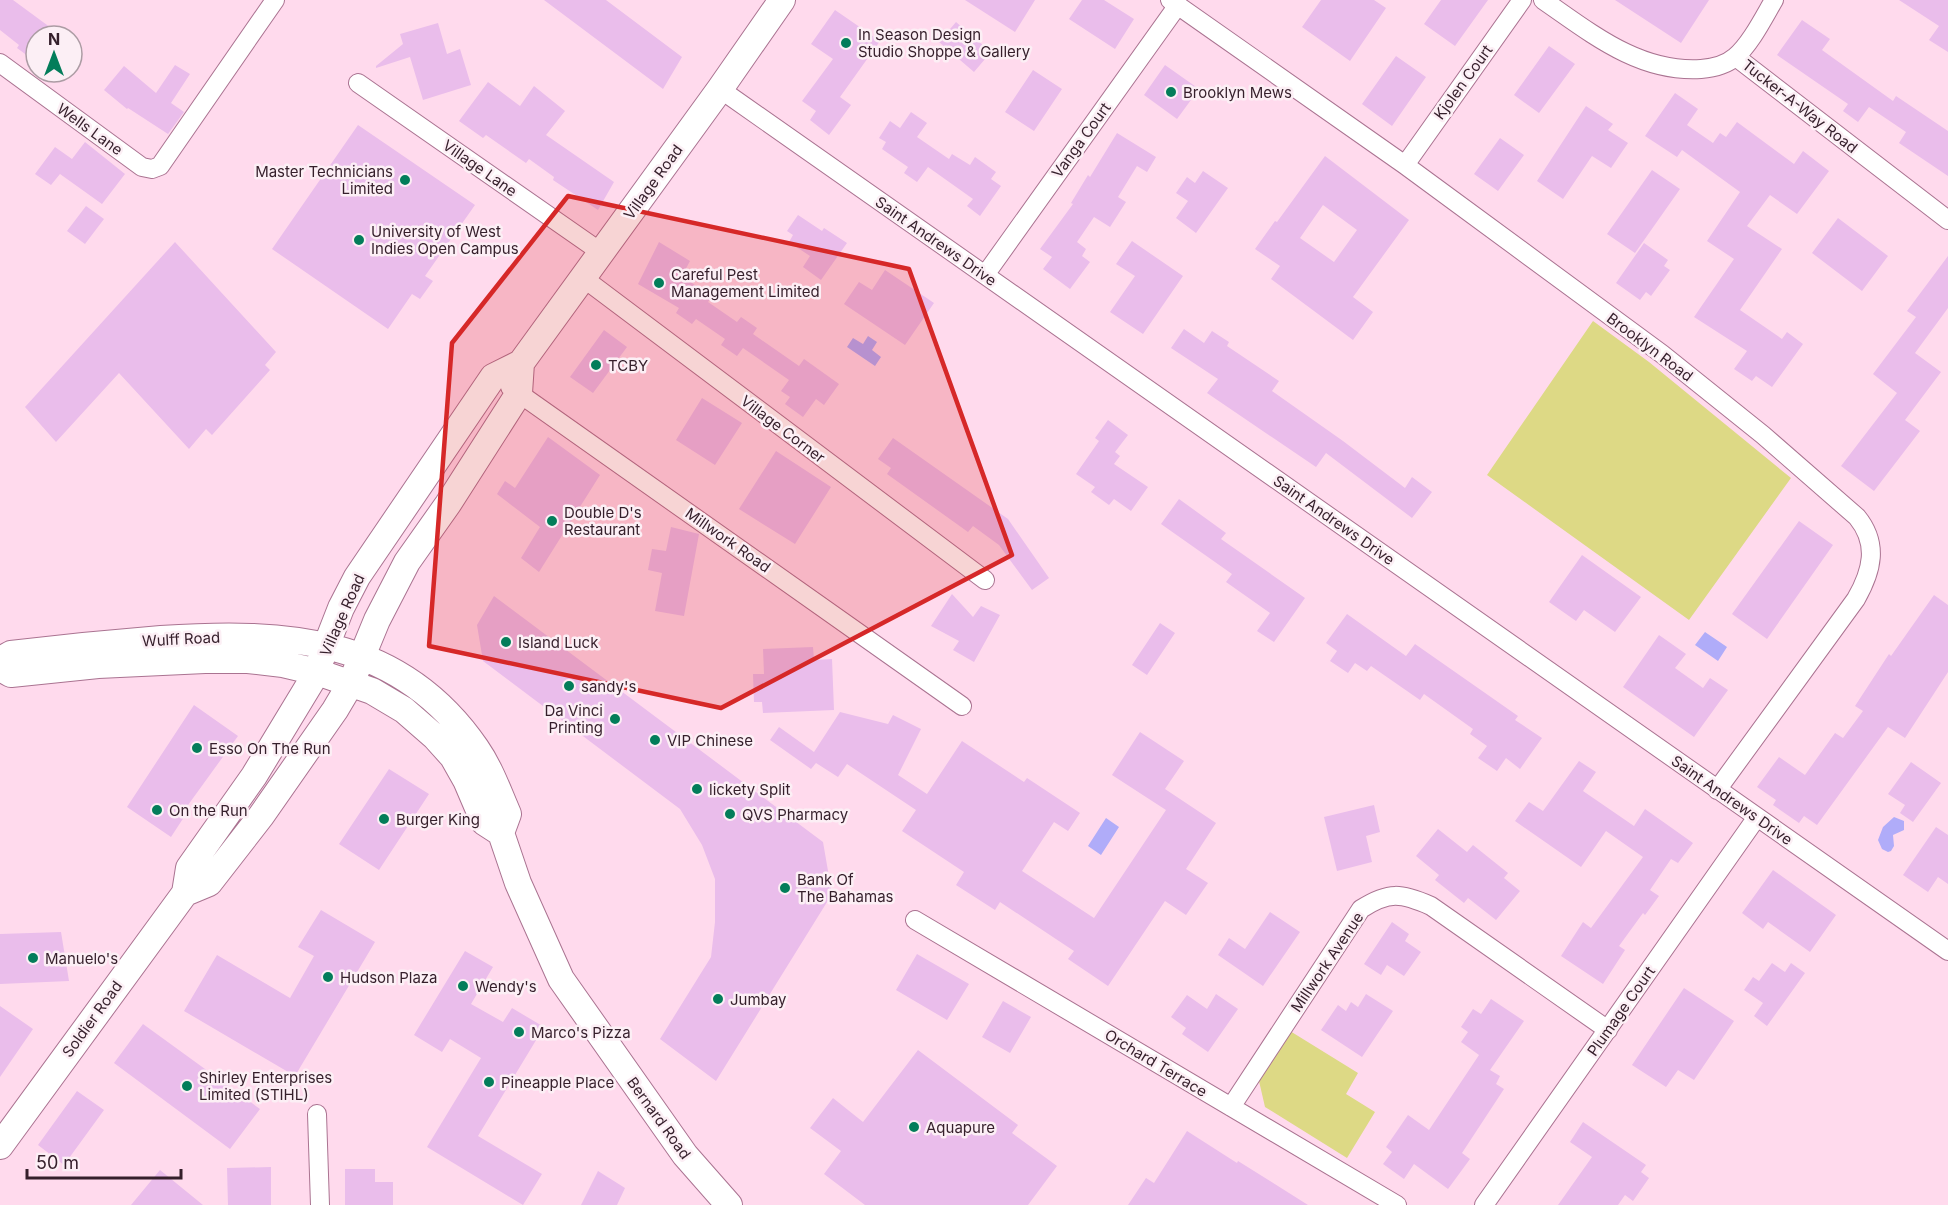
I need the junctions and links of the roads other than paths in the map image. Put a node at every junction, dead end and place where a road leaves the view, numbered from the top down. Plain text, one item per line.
1 (274, 0) edge
2 (782, 0) edge
3 (1522, 0) edge
4 (1543, 0) edge
5 (1774, 0) edge
6 (1174, 3) edge
7 (1736, 57) junction
8 (0, 63) edge
9 (358, 83) dead end
10 (720, 89) junction
11 (1405, 165) junction
12 (1948, 220) edge
13 (602, 253) junction
14 (985, 275) junction
15 (582, 277) junction
16 (521, 363) junction
17 (493, 377) junction
18 (519, 393) junction
19 (985, 580) dead end
20 (327, 645) junction
21 (362, 656) junction
22 (0, 660) edge
23 (0, 668) edge
24 (317, 672) junction
25 (351, 683) junction
26 (962, 706) dead end
27 (1717, 789) junction
28 (1757, 817) junction
29 (501, 833) junction
30 (185, 893) junction
31 (915, 920) dead end
32 (1948, 951) edge
33 (1608, 1030) junction
34 (1231, 1107) junction
35 (317, 1114) dead end
36 (0, 1146) edge
37 (320, 1205) edge
38 (729, 1205) edge
39 (1397, 1205) edge
40 (1484, 1205) edge

1 - 8 street, Wells Lane
2 - 10 main road, Village Road
3 - 11 street, Kjolen Court
4 - 7 street, Tucker-A-Way Road
5 - 7 street
6 - 11 street, Brooklyn Road
6 - 14 street, Vanga Court
7 - 12 street, Tucker-A-Way Road
9 - 13 street, Village Lane
10 - 13 main road, Village Road
10 - 14 street, Saint Andrews Drive
11 - 27 street, Brooklyn Road
13 - 15 main road, Village Road
14 - 27 street, Saint Andrews Drive
15 - 16 main road, Village Road
15 - 19 street, Village Corner
16 - 17 main road, Village Road
16 - 18 main road
17 - 18 street, Millwork Road
17 - 20 main road, Village Road
18 - 21 main road
18 - 26 street, Millwork Road
20 - 21 main road, Wulff Road
20 - 22 main road, Wulff Road
20 - 24 main road, Village Road
21 - 25 main road
21 - 29 main road, Bernard Road
23 - 24 main road, Wulff Road
24 - 25 main road, Wulff Road
24 - 30 main road, Soldier Road
25 - 29 main road, Bernard Road
25 - 30 main road, Soldier Road
27 - 28 street, Saint Andrews Drive
28 - 32 street, Saint Andrews Drive
28 - 33 street, Plumage Court
29 - 38 main road, Bernard Road
30 - 36 main road, Soldier Road
31 - 34 street, Orchard Terrace
33 - 34 street, Millwork Avenue
33 - 40 street, Plumage Court
34 - 39 street, Orchard Terrace
35 - 37 street

